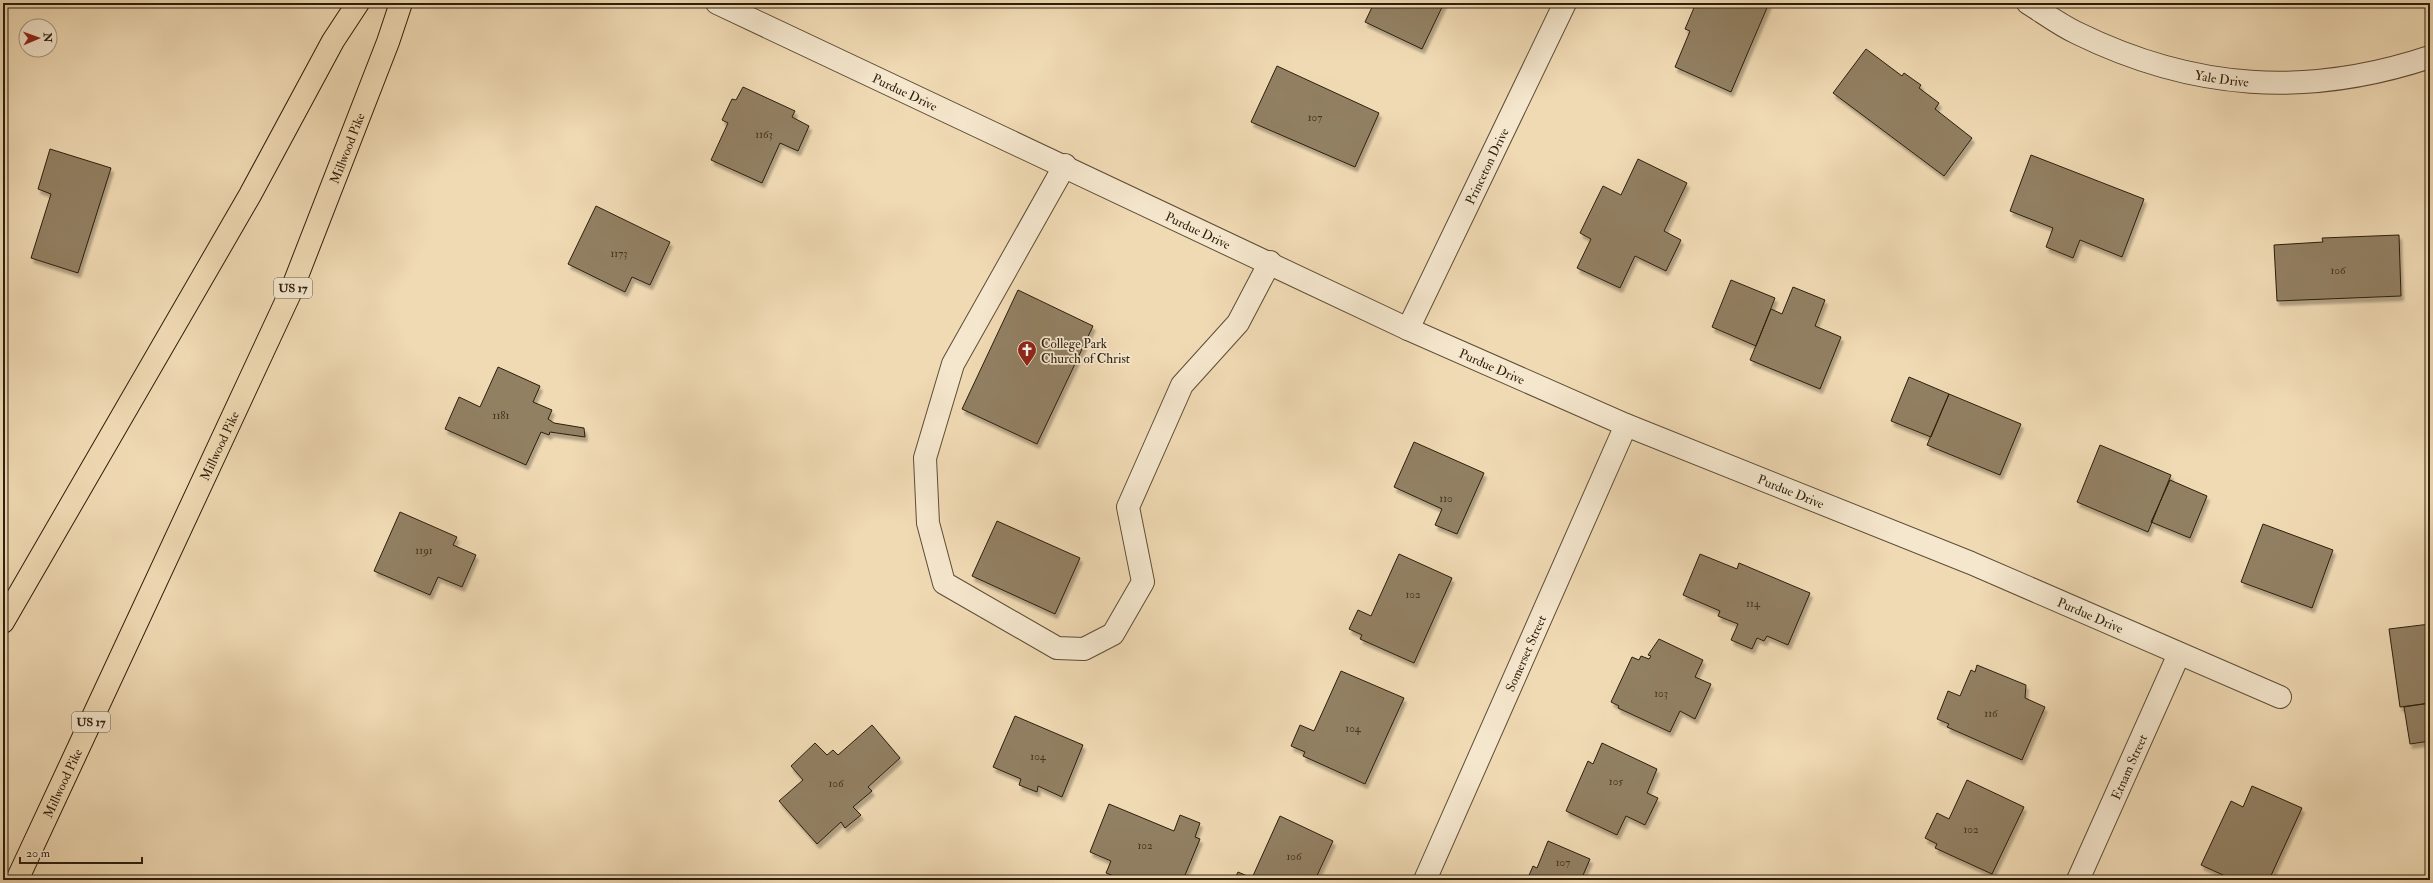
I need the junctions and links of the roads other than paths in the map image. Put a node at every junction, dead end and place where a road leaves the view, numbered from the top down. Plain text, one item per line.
1 (358, 3) edge
2 (401, 3) edge
3 (717, 3) edge
4 (1565, 3) edge
5 (2028, 3) edge
6 (2430, 57) edge
7 (1065, 166) junction
8 (1270, 262) junction
9 (1408, 329) junction
10 (1626, 425) junction
11 (3, 622) edge
12 (2179, 654) junction
13 (2280, 697) dead end
14 (18, 880) edge
15 (1425, 880) edge
16 (2078, 880) edge

1 - 11 highway
2 - 14 highway, Millwood Pike / US 17
3 - 7 street, Purdue Drive
4 - 9 street, Princeton Drive
5 - 6 street, Yale Drive
7 - 8 street, Purdue Drive
7 - 8 street
8 - 9 street, Purdue Drive
9 - 10 street, Purdue Drive
10 - 12 street, Purdue Drive
10 - 15 street, Somerset Street
12 - 13 street, Purdue Drive
12 - 16 street, Etnam Street

